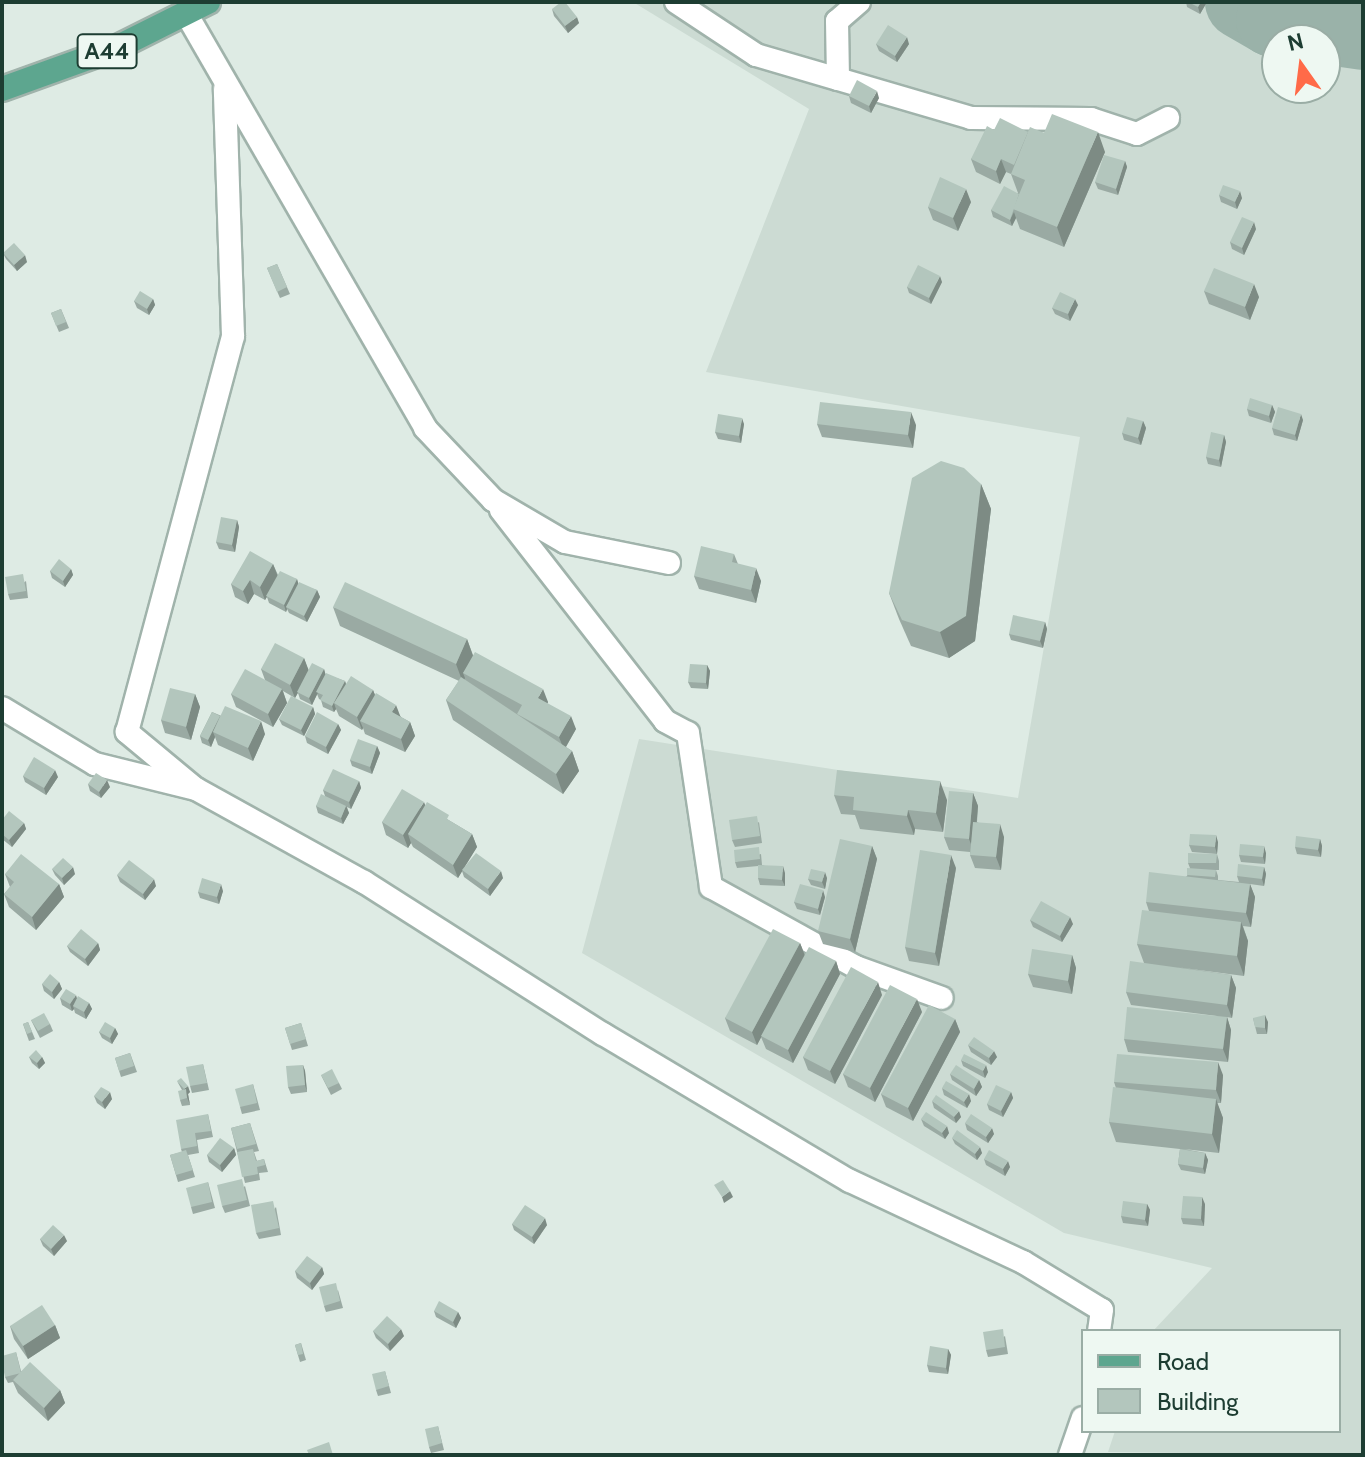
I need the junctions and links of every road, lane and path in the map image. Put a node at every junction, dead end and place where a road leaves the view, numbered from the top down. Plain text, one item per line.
1 (208, 2) edge
2 (676, 2) edge
3 (859, 2) edge
4 (187, 15) junction
5 (838, 79) junction
6 (225, 83) junction
7 (2, 89) edge
8 (1168, 118) dead end
9 (493, 500) junction
10 (669, 563) dead end
11 (2, 708) edge
12 (196, 789) junction
13 (942, 998) dead end
14 (1099, 1329) edge
15 (1081, 1424) edge
16 (1070, 1455) edge

1 - 4 main road, A44
2 - 5 street
3 - 5 street
4 - 6 street
4 - 7 main road, A44
5 - 8 street
6 - 9 street
6 - 12 street
9 - 10 street
9 - 13 street
11 - 12 street
12 - 14 street
15 - 16 street

